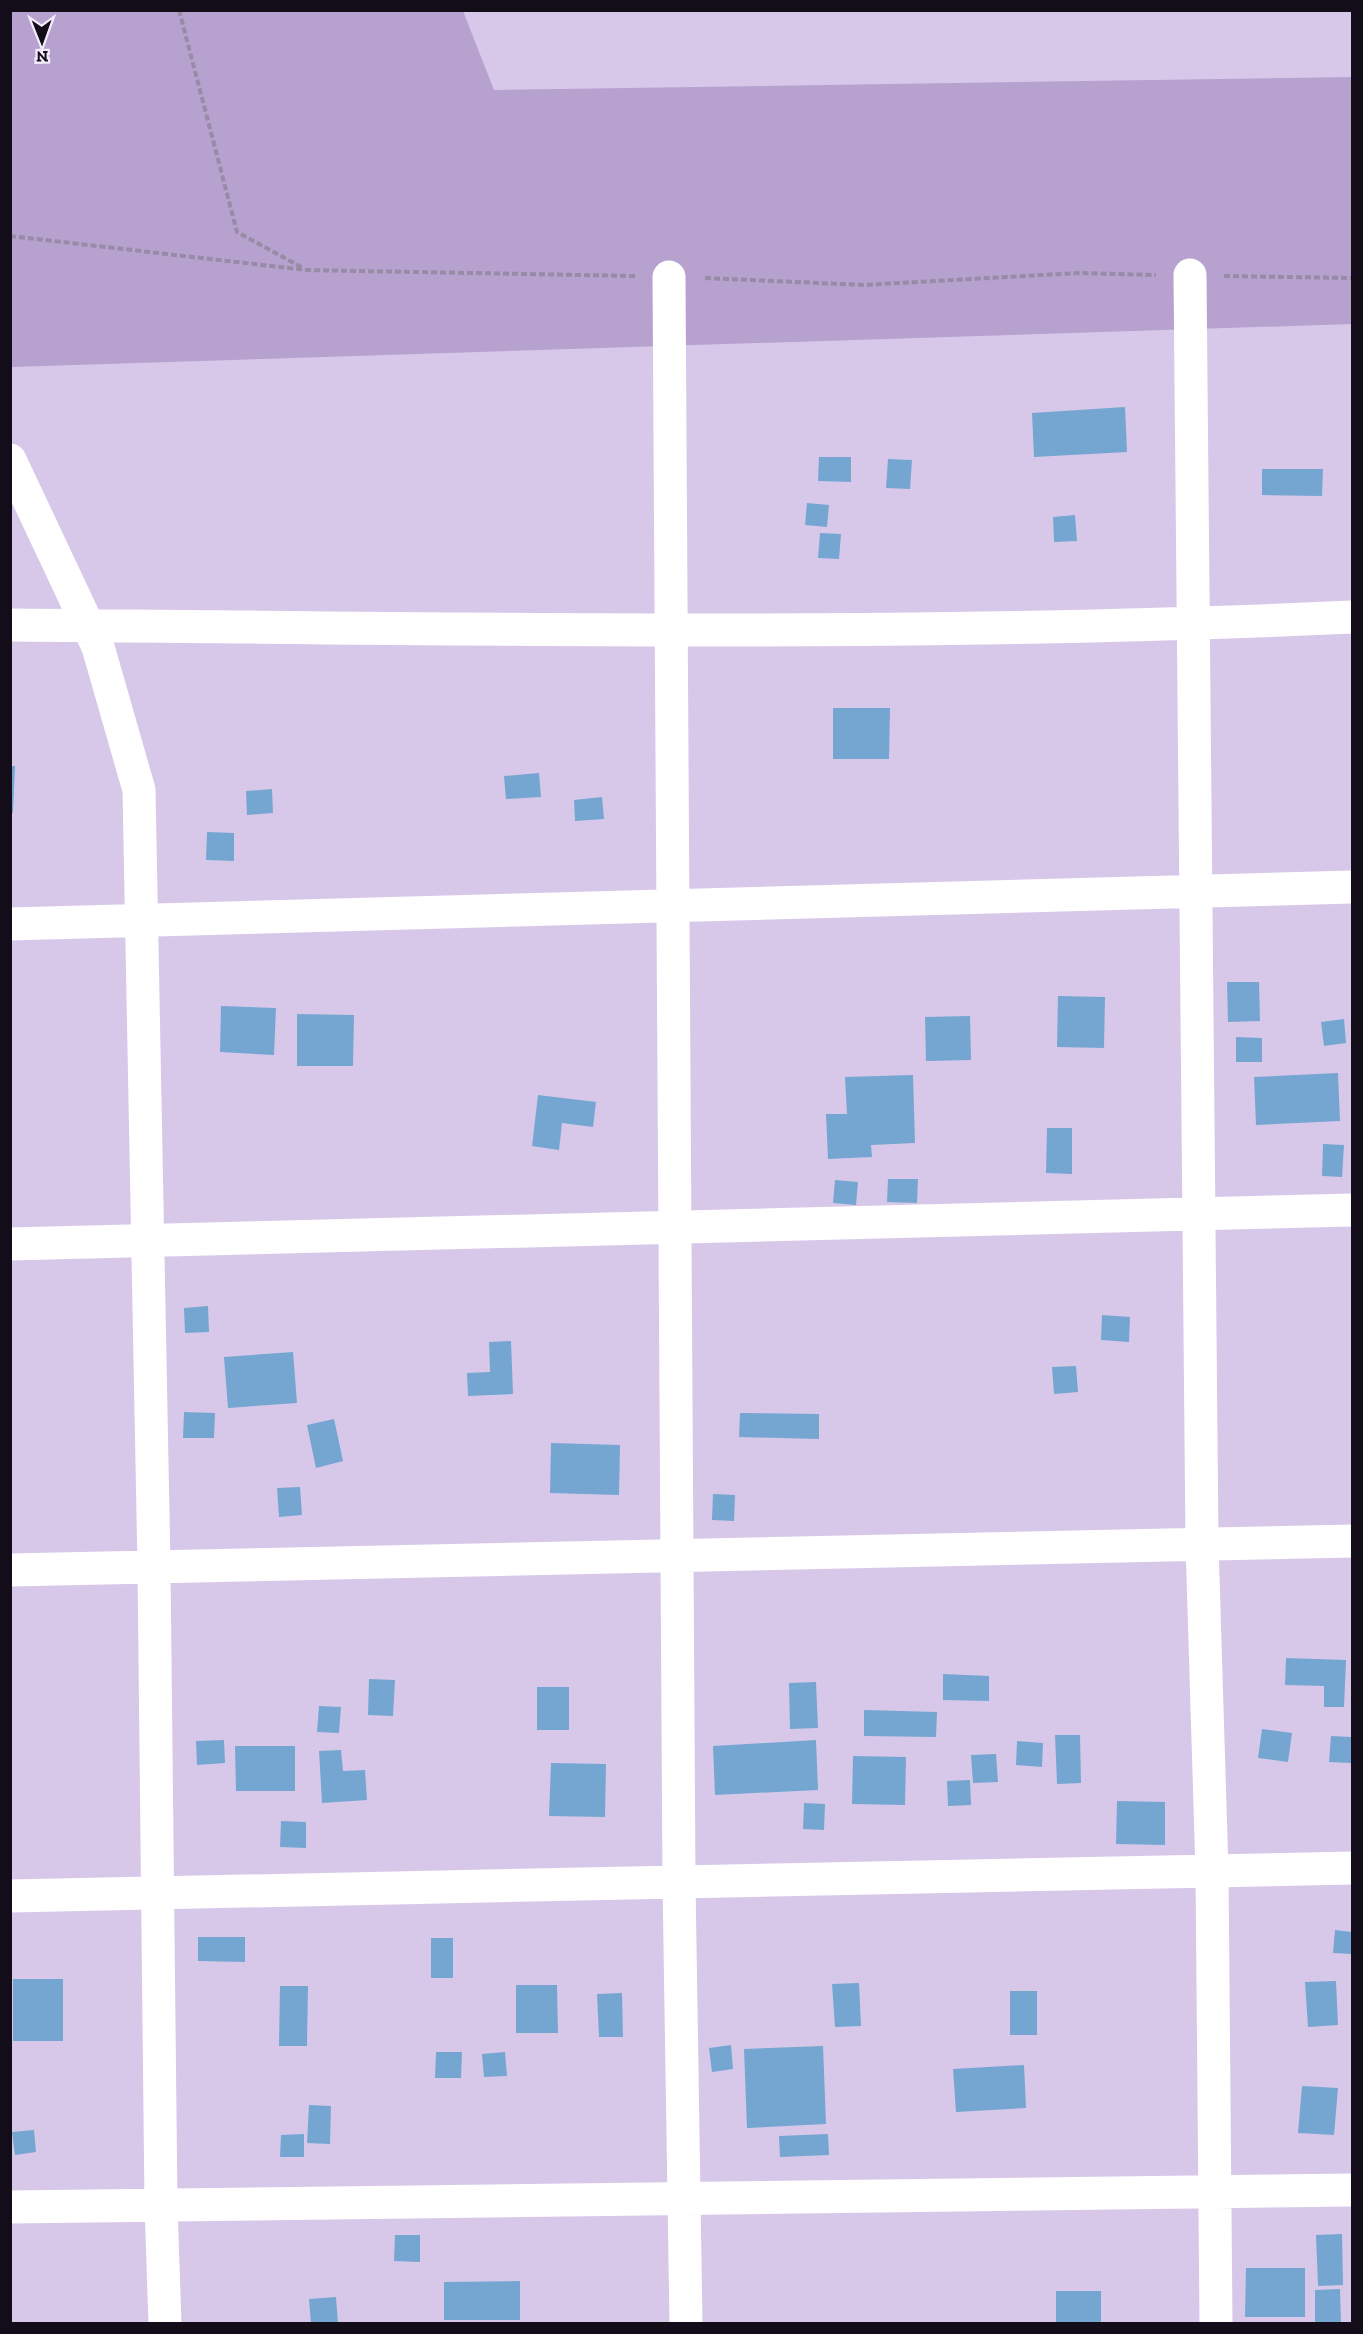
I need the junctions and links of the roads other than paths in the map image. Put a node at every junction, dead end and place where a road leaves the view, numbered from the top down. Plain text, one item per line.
1 (1190, 275) road end
2 (669, 277) road end
3 (10, 460) edge
4 (1353, 618) edge
5 (10, 625) edge
6 (1194, 625) junction
7 (88, 626) junction
8 (671, 631) junction
9 (1353, 887) edge
10 (1198, 892) junction
11 (673, 906) junction
12 (142, 921) junction
13 (10, 924) edge
14 (1353, 1210) edge
15 (1201, 1214) junction
16 (675, 1227) junction
17 (148, 1240) junction
18 (10, 1244) edge
19 (1353, 1541) edge
20 (1202, 1544) junction
21 (676, 1556) junction
22 (154, 1567) junction
23 (10, 1570) edge
24 (1353, 1868) edge
25 (1212, 1870) junction
26 (678, 1882) junction
27 (157, 1893) junction
28 (10, 1896) edge
29 (1353, 2190) edge
30 (1215, 2193) junction
31 (684, 2200) junction
32 (161, 2205) junction
33 (10, 2207) edge
34 (165, 2324) edge
35 (686, 2324) edge
36 (1216, 2324) edge

1 - 6 street
2 - 8 street
3 - 7 street
4 - 6 street
5 - 7 street
6 - 8 street
6 - 10 street
7 - 8 street
7 - 12 street
8 - 11 street
9 - 10 street
10 - 11 street
10 - 15 street
11 - 12 street
11 - 16 street
12 - 13 street
12 - 17 street
14 - 15 street
15 - 16 street
15 - 20 street
16 - 17 street
16 - 21 street
17 - 18 street
17 - 22 street
19 - 20 street
20 - 21 street
20 - 25 street
21 - 22 street
21 - 26 street
22 - 23 street
22 - 27 street
24 - 25 street
25 - 26 street
25 - 30 street
26 - 27 street
26 - 31 street
27 - 28 street
27 - 32 street
29 - 30 street
30 - 31 street
30 - 36 street
31 - 32 street
31 - 35 street
32 - 33 street
32 - 34 street

